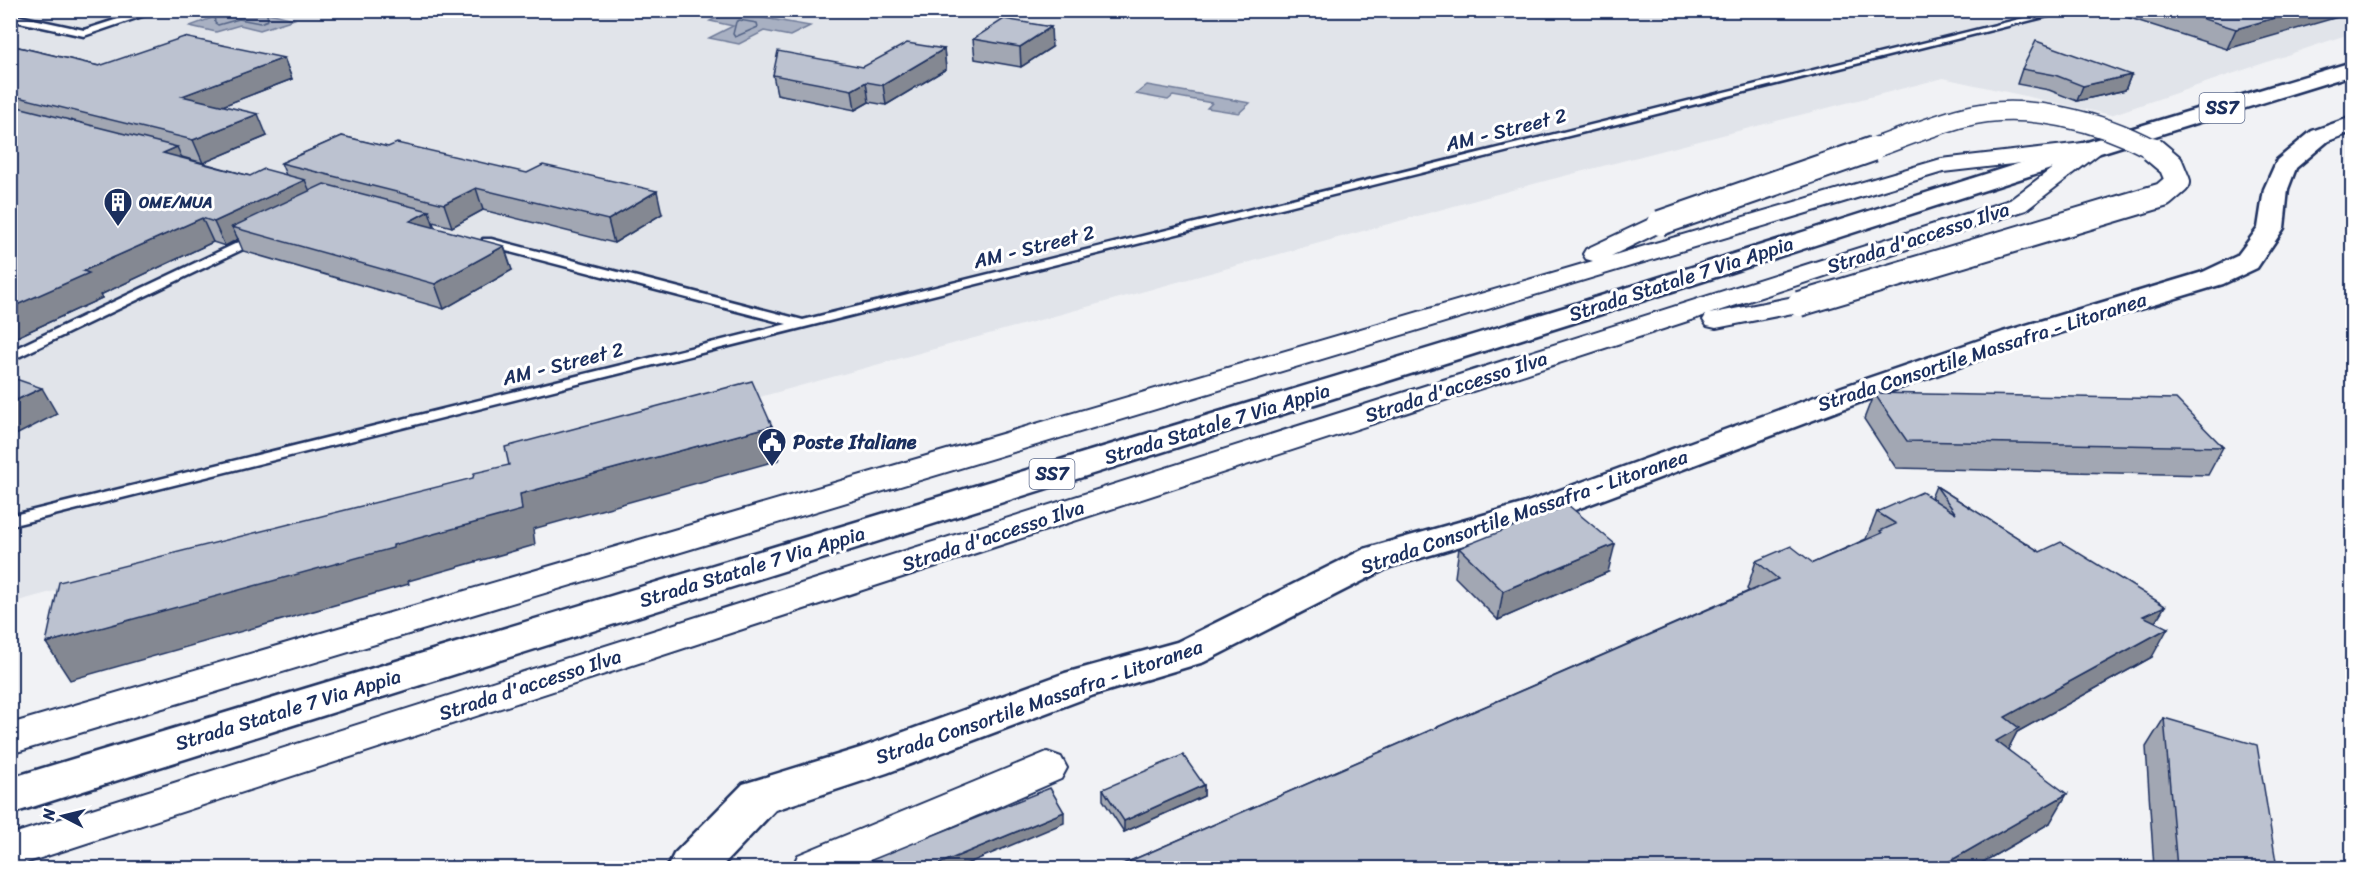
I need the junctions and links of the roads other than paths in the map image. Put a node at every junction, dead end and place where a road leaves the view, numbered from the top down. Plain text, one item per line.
1 (156, 10) edge
2 (2068, 10) edge
3 (10, 17) edge
4 (2352, 68) edge
5 (2352, 124) edge
6 (2092, 148) junction
7 (267, 233) edge
8 (470, 238) edge
9 (1512, 294) junction
10 (803, 324) junction
11 (1575, 348) junction
12 (10, 357) edge
13 (10, 521) edge
14 (10, 740) edge
15 (1047, 768) dead end
16 (10, 796) edge
17 (10, 853) edge
18 (691, 868) edge
19 (813, 868) edge

1 - 3 lane
2 - 10 lane, AM - Street 2
4 - 6 main road, Strada Statale 7 Via Appia / SS7
5 - 18 main road, Strada Consortile Massafra - Litoranea
6 - 9 street
6 - 11 street, Strada d'accesso Ilva
6 - 16 main road, Strada Statale 7 Via Appia / SS7
7 - 12 lane
8 - 10 lane
9 - 11 street, bridge
9 - 14 street
10 - 13 lane, AM - Street 2
11 - 17 street, Strada d'accesso Ilva
15 - 19 street

